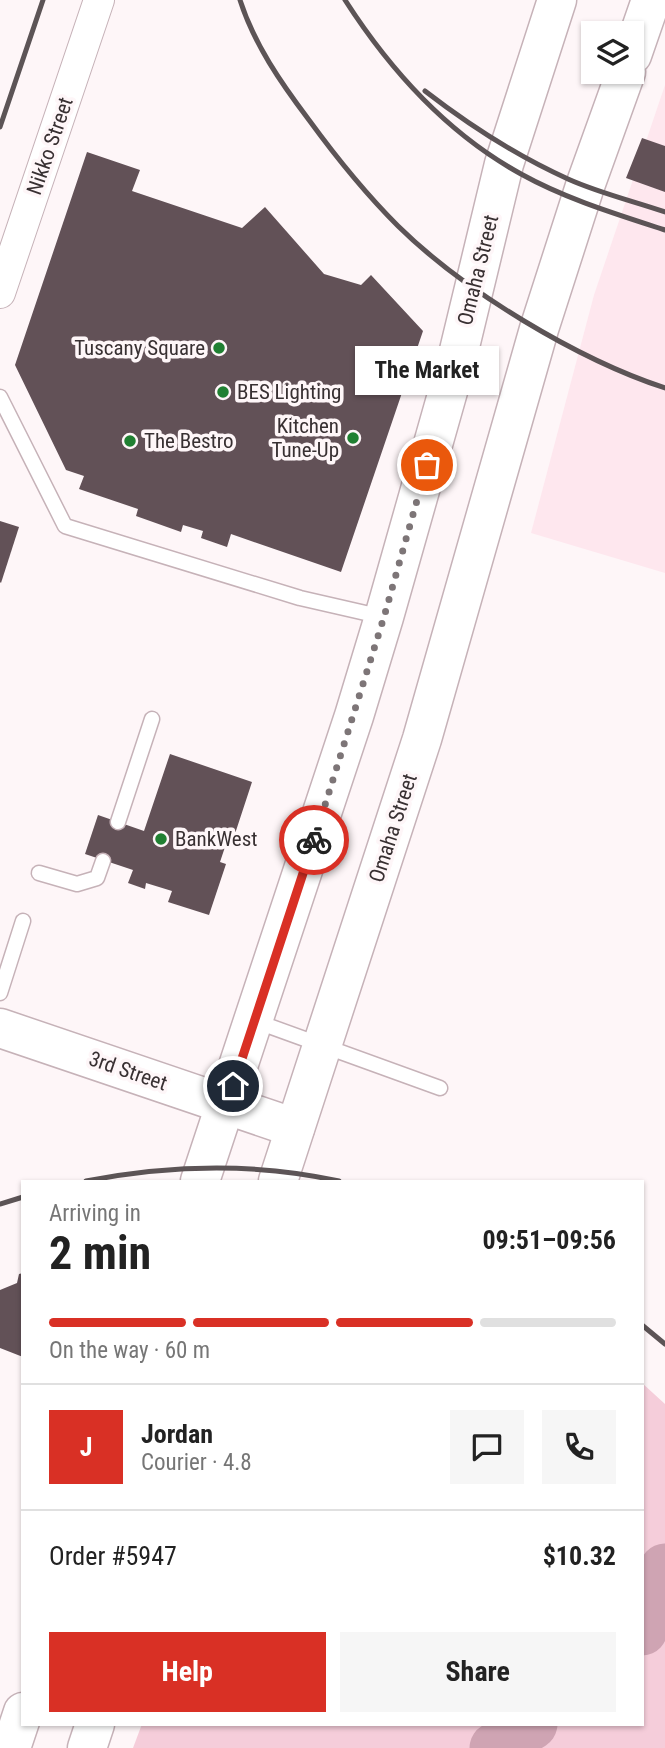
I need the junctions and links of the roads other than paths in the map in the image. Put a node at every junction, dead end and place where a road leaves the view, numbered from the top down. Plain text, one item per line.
1 (99, 0) edge
2 (557, 0) edge
3 (651, 0) edge
4 (644, 21) edge
5 (622, 84) edge
6 (0, 293) edge
7 (0, 397) edge
8 (384, 617) junction
9 (152, 719) dead end
10 (118, 822) dead end
11 (103, 861) dead end
12 (39, 873) dead end
13 (23, 921) dead end
14 (0, 992) edge
15 (254, 1020) junction
16 (0, 1028) edge
17 (322, 1045) junction
18 (440, 1088) dead end
19 (227, 1105) junction
20 (295, 1128) junction
21 (200, 1180) edge
22 (278, 1180) edge
23 (94, 1726) edge
24 (87, 1748) edge

1 - 6 street, Nikko Street
2 - 8 main road, Omaha Street
3 - 4 main road
5 - 17 main road, Omaha Street
7 - 8 lane
8 - 15 main road, Omaha Street
9 - 10 lane
11 - 12 lane
13 - 14 lane
15 - 17 lane
15 - 19 main road, Omaha Street
16 - 19 main road, 3rd Street
17 - 18 lane
17 - 20 main road, Omaha Street
19 - 20 main road, 3rd Street
19 - 21 main road, Omaha Street
20 - 22 main road, Omaha Street
23 - 24 main road

